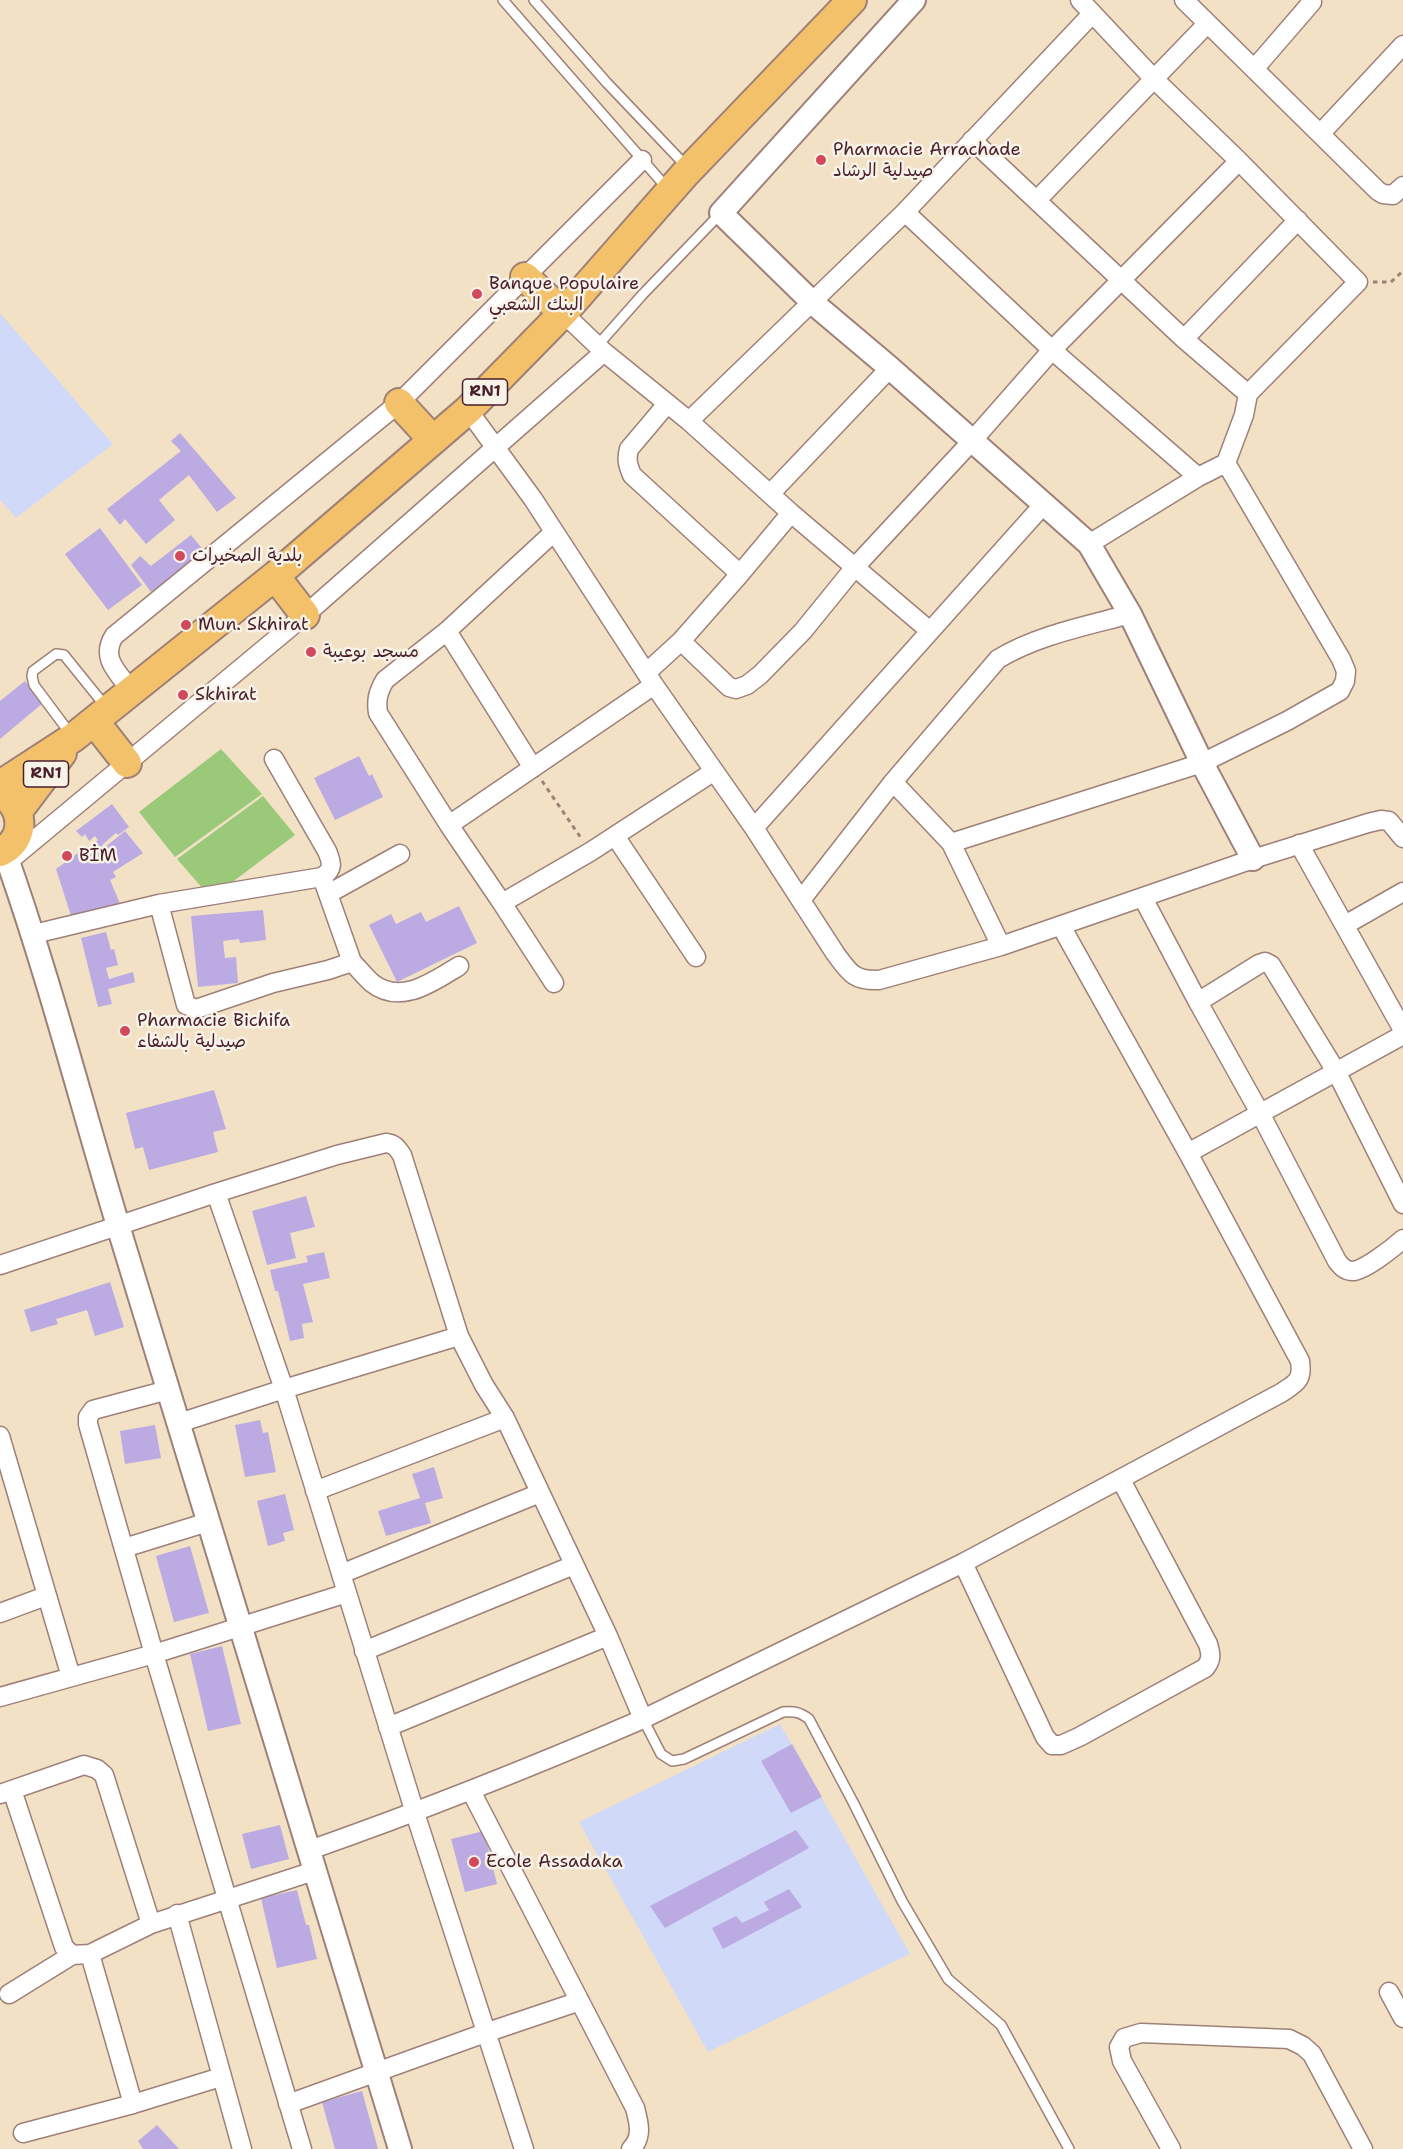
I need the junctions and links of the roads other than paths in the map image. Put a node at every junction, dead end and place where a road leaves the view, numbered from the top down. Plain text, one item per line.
1 (503, 0) edge
2 (534, 0) edge
3 (852, 0) edge
4 (914, 0) edge
5 (1080, 0) edge
6 (1184, 0) edge
7 (1312, 1) edge
8 (1092, 14) junction
9 (1207, 24) junction
10 (1403, 45) edge
11 (1255, 68) junction
12 (1154, 79) junction
13 (1321, 133) junction
14 (972, 140) junction
15 (642, 160) junction
16 (1239, 161) junction
17 (690, 169) junction
18 (1403, 186) edge
19 (670, 191) junction
20 (1037, 200) junction
21 (905, 212) junction
22 (721, 213) junction
23 (1298, 220) junction
24 (525, 277) junction
25 (1121, 281) junction
26 (813, 303) junction
27 (563, 313) junction
28 (1184, 339) junction
29 (600, 349) junction
30 (1052, 350) junction
31 (890, 368) junction
32 (1248, 394) junction
33 (399, 403) junction
34 (667, 404) junction
35 (468, 410) junction
36 (689, 421) junction
37 (434, 440) junction
38 (972, 441) junction
39 (497, 447) junction
40 (1226, 464) junction
41 (1198, 477) junction
42 (770, 494) junction
43 (1044, 504) junction
44 (791, 513) junction
45 (555, 532) junction
46 (1089, 544) junction
47 (855, 567) junction
48 (740, 574) junction
49 (275, 576) junction
50 (1130, 614) junction
51 (305, 615) junction
52 (447, 631) junction
53 (930, 631) junction
54 (681, 641) junction
55 (650, 679) junction
56 (131, 690) junction
57 (92, 723) junction
58 (274, 759) dead end
59 (127, 763) junction
60 (1202, 763) junction
61 (533, 768) junction
62 (713, 772) junction
63 (893, 782) junction
64 (0, 785) edge
65 (9, 803) edge
66 (448, 825) junction
67 (754, 828) junction
68 (615, 836) junction
69 (1403, 838) edge
70 (951, 843) junction
71 (1299, 844) junction
72 (400, 854) dead end
73 (4, 855) edge
74 (1253, 859) junction
75 (325, 886) junction
76 (1403, 892) edge
77 (1143, 898) junction
78 (801, 900) junction
79 (502, 903) junction
80 (159, 904) junction
81 (1345, 925) junction
82 (1061, 927) junction
83 (34, 934) junction
84 (1001, 946) junction
85 (696, 957) dead end
86 (352, 962) junction
87 (459, 966) dead end
88 (554, 983) dead end
89 (1198, 1002) junction
90 (1403, 1033) edge
91 (1337, 1073) junction
92 (1260, 1113) junction
93 (1188, 1153) junction
94 (216, 1193) junction
95 (1403, 1204) edge
96 (118, 1225) junction
97 (1403, 1239) edge
98 (0, 1265) edge
99 (459, 1336) junction
100 (284, 1389) junction
101 (168, 1390) junction
102 (505, 1418) junction
103 (178, 1423) junction
104 (0, 1436) edge
105 (1121, 1480) junction
106 (315, 1491) junction
107 (540, 1493) junction
108 (208, 1522) junction
109 (124, 1548) junction
110 (963, 1563) junction
111 (574, 1565) junction
112 (341, 1574) junction
113 (347, 1593) junction
114 (46, 1596) junction
115 (0, 1613) edge
116 (239, 1627) junction
117 (608, 1636) junction
118 (364, 1651) junction
119 (154, 1654) junction
120 (71, 1677) junction
121 (0, 1697) edge
122 (643, 1719) junction
123 (388, 1727) junction
124 (471, 1791) junction
125 (6, 1792) edge
126 (415, 1813) junction
127 (310, 1861) junction
128 (228, 1899) junction
129 (177, 1914) junction
130 (151, 1924) junction
131 (81, 1954) junction
132 (1389, 1992) dead end
133 (9, 1994) dead end
134 (579, 2001) junction
135 (1403, 2018) edge
136 (484, 2032) junction
137 (376, 2072) junction
138 (221, 2077) junction
139 (133, 2104) junction
140 (288, 2104) junction
141 (22, 2133) dead end
142 (242, 2149) edge
143 (302, 2149) edge
144 (400, 2149) edge
145 (524, 2149) edge
146 (631, 2149) edge
147 (1069, 2149) edge
148 (1171, 2149) edge
149 (1363, 2149) edge

1 - 15 lane
2 - 17 lane
3 - 17 main road, RN1
4 - 22 street
5 - 8 street
6 - 9 street
7 - 11 street
8 - 12 street
8 - 14 street
9 - 11 street
9 - 12 street
10 - 13 street
11 - 13 street
12 - 16 street
12 - 20 street
13 - 18 street
14 - 20 street
14 - 21 street
15 - 19 lane
15 - 24 street
16 - 23 street
16 - 25 street
17 - 19 main road, RN1
19 - 27 main road, RN1
20 - 25 street
21 - 26 street
21 - 30 street
22 - 26 street
22 - 29 lane
23 - 28 street
23 - 32 street
24 - 27 main road
24 - 33 street
25 - 28 street
25 - 30 street
26 - 31 street
26 - 36 street
27 - 29 street
27 - 35 main road, RN1
28 - 32 street
29 - 34 street
29 - 39 street
30 - 38 street
30 - 41 street
31 - 38 street
31 - 42 street
32 - 40 street
33 - 37 main road
33 - 56 street
34 - 36 street
34 - 48 street
35 - 37 main road, RN1
35 - 39 street
36 - 42 street
37 - 49 main road, RN1
38 - 43 street
38 - 47 street
39 - 45 street
39 - 51 street
40 - 41 street
40 - 60 street
41 - 46 street
42 - 44 street
43 - 46 street
43 - 53 street
44 - 47 street
44 - 48 street
45 - 52 street
45 - 55 street
46 - 50 street
47 - 53 street
47 - 54 street
48 - 54 street
49 - 51 main road
49 - 56 main road, RN1
50 - 60 street
50 - 63 street
51 - 59 street
52 - 61 street
52 - 66 street
53 - 67 street
54 - 55 street
55 - 61 street
55 - 62 street
56 - 57 main road, RN1
57 - 57 lane
57 - 59 main road
57 - 64 main road, RN1
57 - 65 main road, RN1
58 - 75 street
59 - 73 street
60 - 70 street
60 - 74 street
61 - 66 street
62 - 67 street
62 - 68 street
63 - 70 street
63 - 78 street
65 - 73 main road, RN1
66 - 79 street
67 - 78 street
68 - 79 street
68 - 85 street
69 - 71 street
70 - 84 street
71 - 74 street
71 - 81 street
72 - 75 street
73 - 83 street
74 - 77 street
75 - 80 street
75 - 86 street
76 - 81 street
77 - 82 street
77 - 89 street
78 - 84 street
79 - 88 street
80 - 83 street
80 - 86 street
81 - 90 street
82 - 84 street
82 - 93 street
83 - 96 street
86 - 87 street
89 - 91 street
89 - 92 street
90 - 91 street
91 - 92 street
91 - 95 street
92 - 93 street
92 - 97 street
93 - 105 street
94 - 96 street
94 - 99 street
94 - 100 street
96 - 98 street
96 - 101 street
99 - 100 street
99 - 102 street
100 - 103 street
100 - 106 street
101 - 103 street
101 - 109 street
102 - 106 street
102 - 107 street
103 - 108 street
104 - 114 street
105 - 110 street
105 - 110 street
106 - 112 street
107 - 111 street
107 - 112 street
108 - 109 street
108 - 116 street
109 - 119 street
110 - 122 street
111 - 117 street
111 - 118 street
112 - 113 street
113 - 116 street
113 - 118 street
114 - 115 street
114 - 120 street
116 - 119 street
116 - 127 street
117 - 122 street
117 - 123 street
118 - 123 street
119 - 120 street
119 - 128 street
120 - 121 street
122 - 124 street
122 - 147 lane
123 - 126 street
124 - 126 street
124 - 134 street
125 - 130 street
125 - 131 street
126 - 127 street
126 - 136 street
127 - 128 street
127 - 137 street
128 - 129 street
128 - 140 street
129 - 130 street
129 - 138 street
130 - 131 street
131 - 133 street
131 - 139 street
132 - 135 street
134 - 136 street
134 - 146 street
136 - 137 street
136 - 145 street
137 - 140 street
137 - 144 street
138 - 139 street
138 - 142 street
139 - 141 street
140 - 143 street
148 - 149 street

